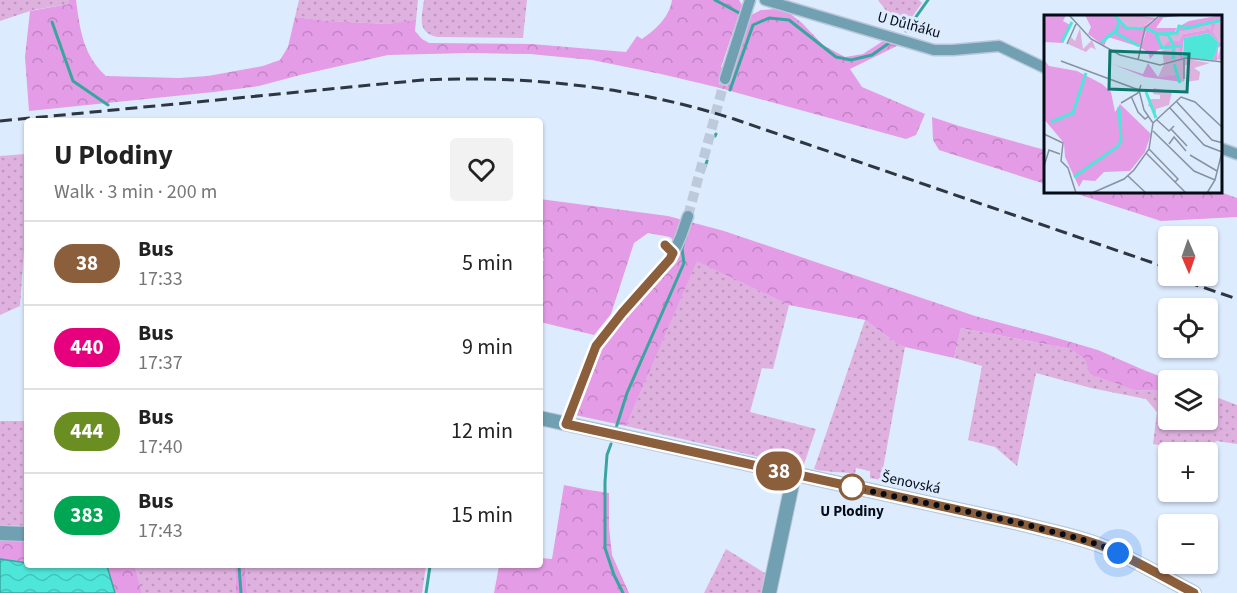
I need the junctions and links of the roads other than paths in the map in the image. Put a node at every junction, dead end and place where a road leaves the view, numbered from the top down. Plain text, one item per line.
1 (765, 0) edge
2 (749, 5) edge
3 (1044, 68) edge
4 (725, 79) tunnel mouth
5 (1222, 148) edge
6 (1237, 154) edge
7 (688, 216) tunnel mouth
8 (543, 419) edge
9 (566, 424) junction
10 (794, 475) junction
11 (0, 533) edge
12 (24, 534) edge
13 (770, 593) edge
14 (1194, 593) edge

1 - 3 street, U Důlňáku
2 - 4 street
5 - 6 street
7 - 9 street
8 - 9 street, Šenovská
9 - 10 street, Šenovská
10 - 13 street
10 - 14 street, Šenovská
11 - 12 street

